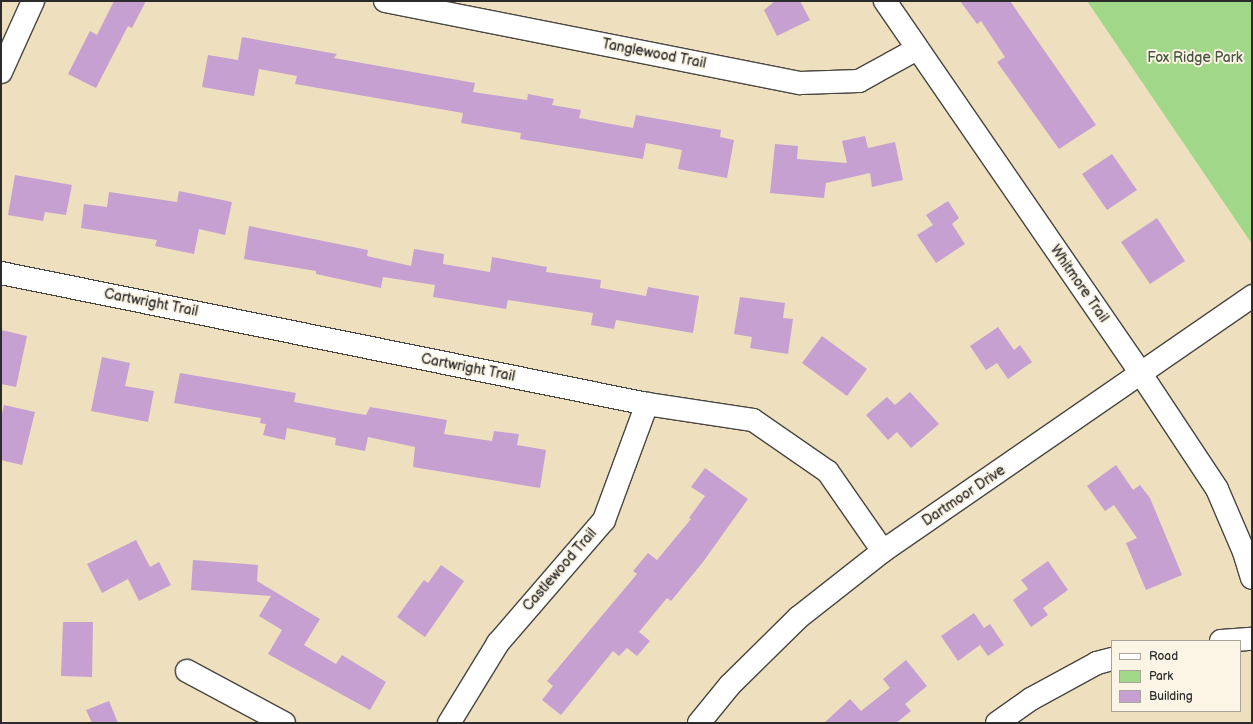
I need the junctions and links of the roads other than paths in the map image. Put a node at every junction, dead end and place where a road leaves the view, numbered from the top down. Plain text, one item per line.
1 (33, 1) edge
2 (385, 1) edge
3 (885, 1) edge
4 (917, 49) junction
5 (1, 72) edge
6 (1, 273) edge
7 (1252, 296) edge
8 (1141, 374) junction
9 (647, 404) junction
10 (883, 551) junction
11 (1252, 578) edge
12 (1252, 638) edge
13 (1231, 640) edge
14 (1111, 659) edge
15 (187, 671) dead end
16 (284, 723) edge
17 (449, 723) edge
18 (699, 723) edge
19 (997, 723) edge

1 - 5 street
2 - 4 street, Tanglewood Trail
3 - 4 street, Whitmore Trail
4 - 8 street, Whitmore Trail
6 - 9 street, Cartwright Trail
7 - 8 street, Dartmoor Drive
8 - 10 street, Dartmoor Drive
8 - 11 street, Whitmore Trail
9 - 10 street, Cartwright Trail
9 - 17 street, Castlewood Trail
10 - 18 street, Dartmoor Drive
12 - 13 street
14 - 19 street
15 - 16 street

